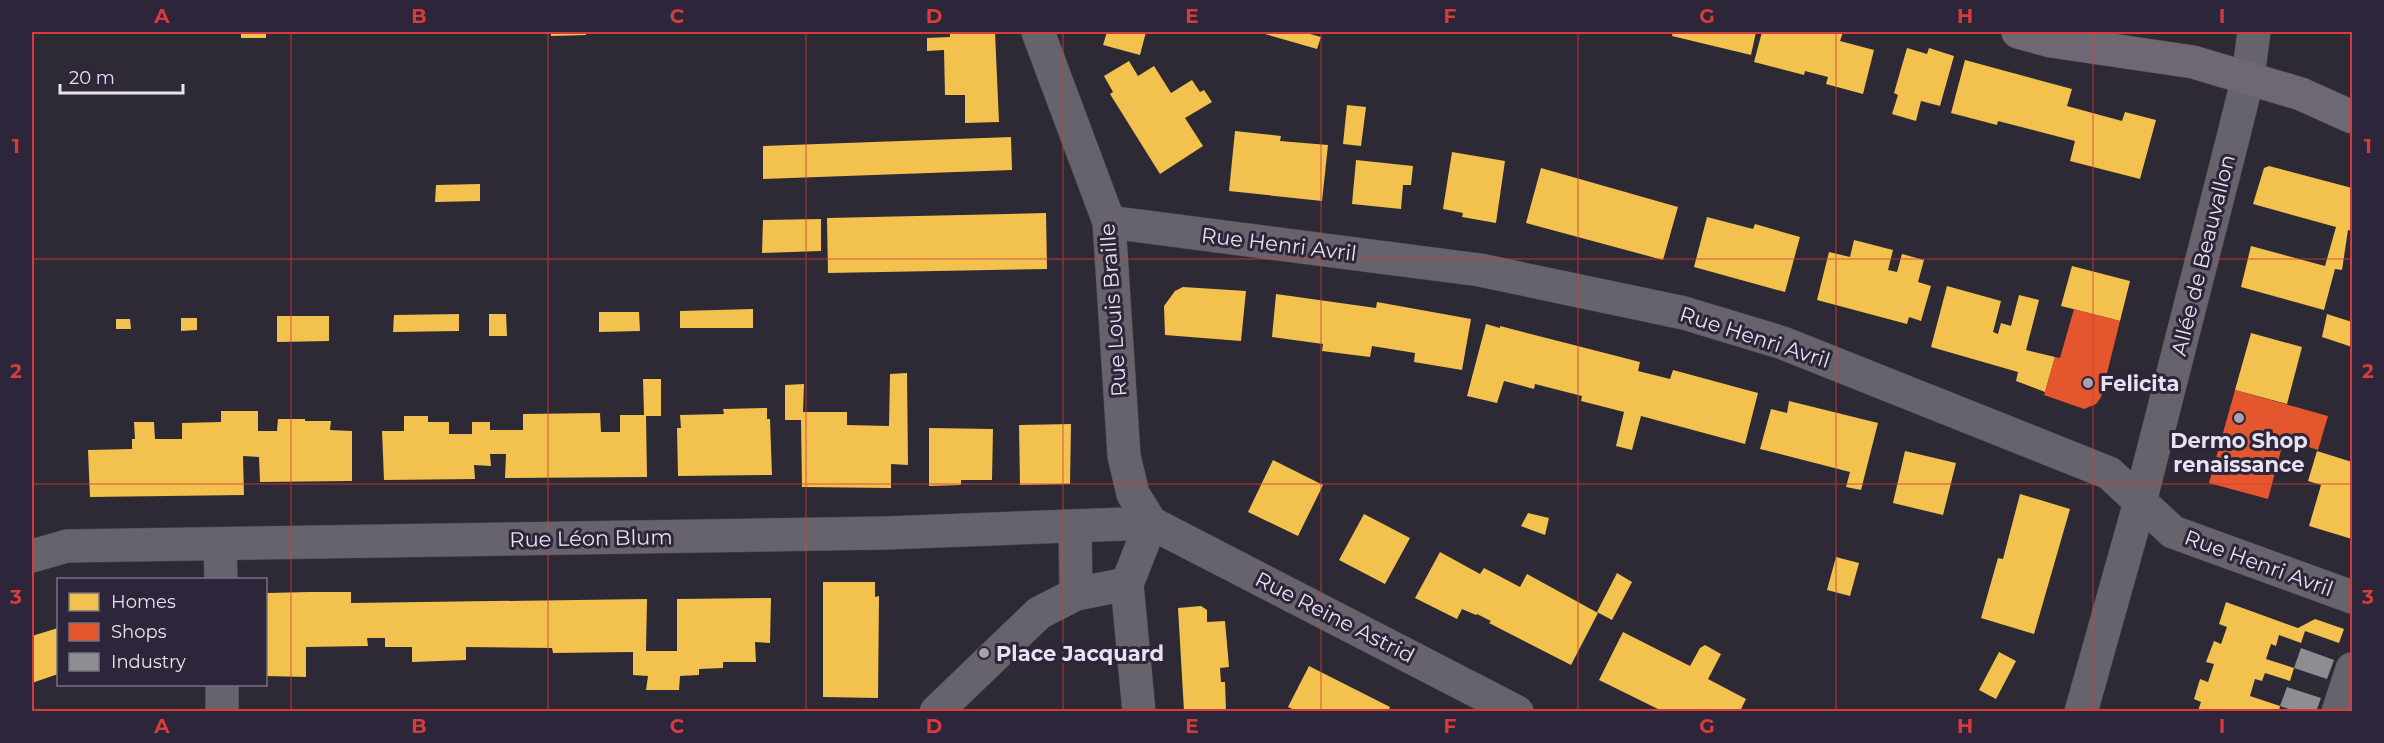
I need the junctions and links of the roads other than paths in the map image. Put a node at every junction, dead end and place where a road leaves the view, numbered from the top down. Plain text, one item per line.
1 (1038, 32) edge
2 (2018, 32) edge
3 (2254, 32) edge
4 (2248, 77) junction
5 (2352, 117) edge
6 (1108, 222) junction
7 (2140, 502) junction
8 (1151, 523) junction
9 (1075, 526) junction
10 (220, 544) junction
11 (32, 556) edge
12 (221, 578) edge
13 (1127, 584) junction
14 (1076, 594) junction
15 (2352, 597) edge
16 (2352, 669) edge
17 (222, 686) edge
18 (222, 711) edge
19 (936, 711) edge
20 (1139, 711) edge
21 (1517, 711) edge
22 (2081, 711) edge
23 (2338, 711) edge

1 - 6 street, Rue Louis Braille
2 - 4 main road
3 - 4 street, Allée de Beauvallon
4 - 5 main road
4 - 7 street, Allée de Beauvallon
6 - 7 street, Rue Henri Avril
6 - 8 street, Rue Louis Braille
7 - 15 street, Rue Henri Avril
7 - 22 street, Allée de Beauvallon
8 - 9 street, Rue Léon Blum
8 - 13 street
8 - 21 street, Rue Reine Astrid
9 - 10 street, Rue Léon Blum
9 - 14 street
10 - 11 street, Rue Léon Blum
10 - 12 street
13 - 14 street
13 - 20 street
14 - 19 street
16 - 23 street
17 - 18 street

